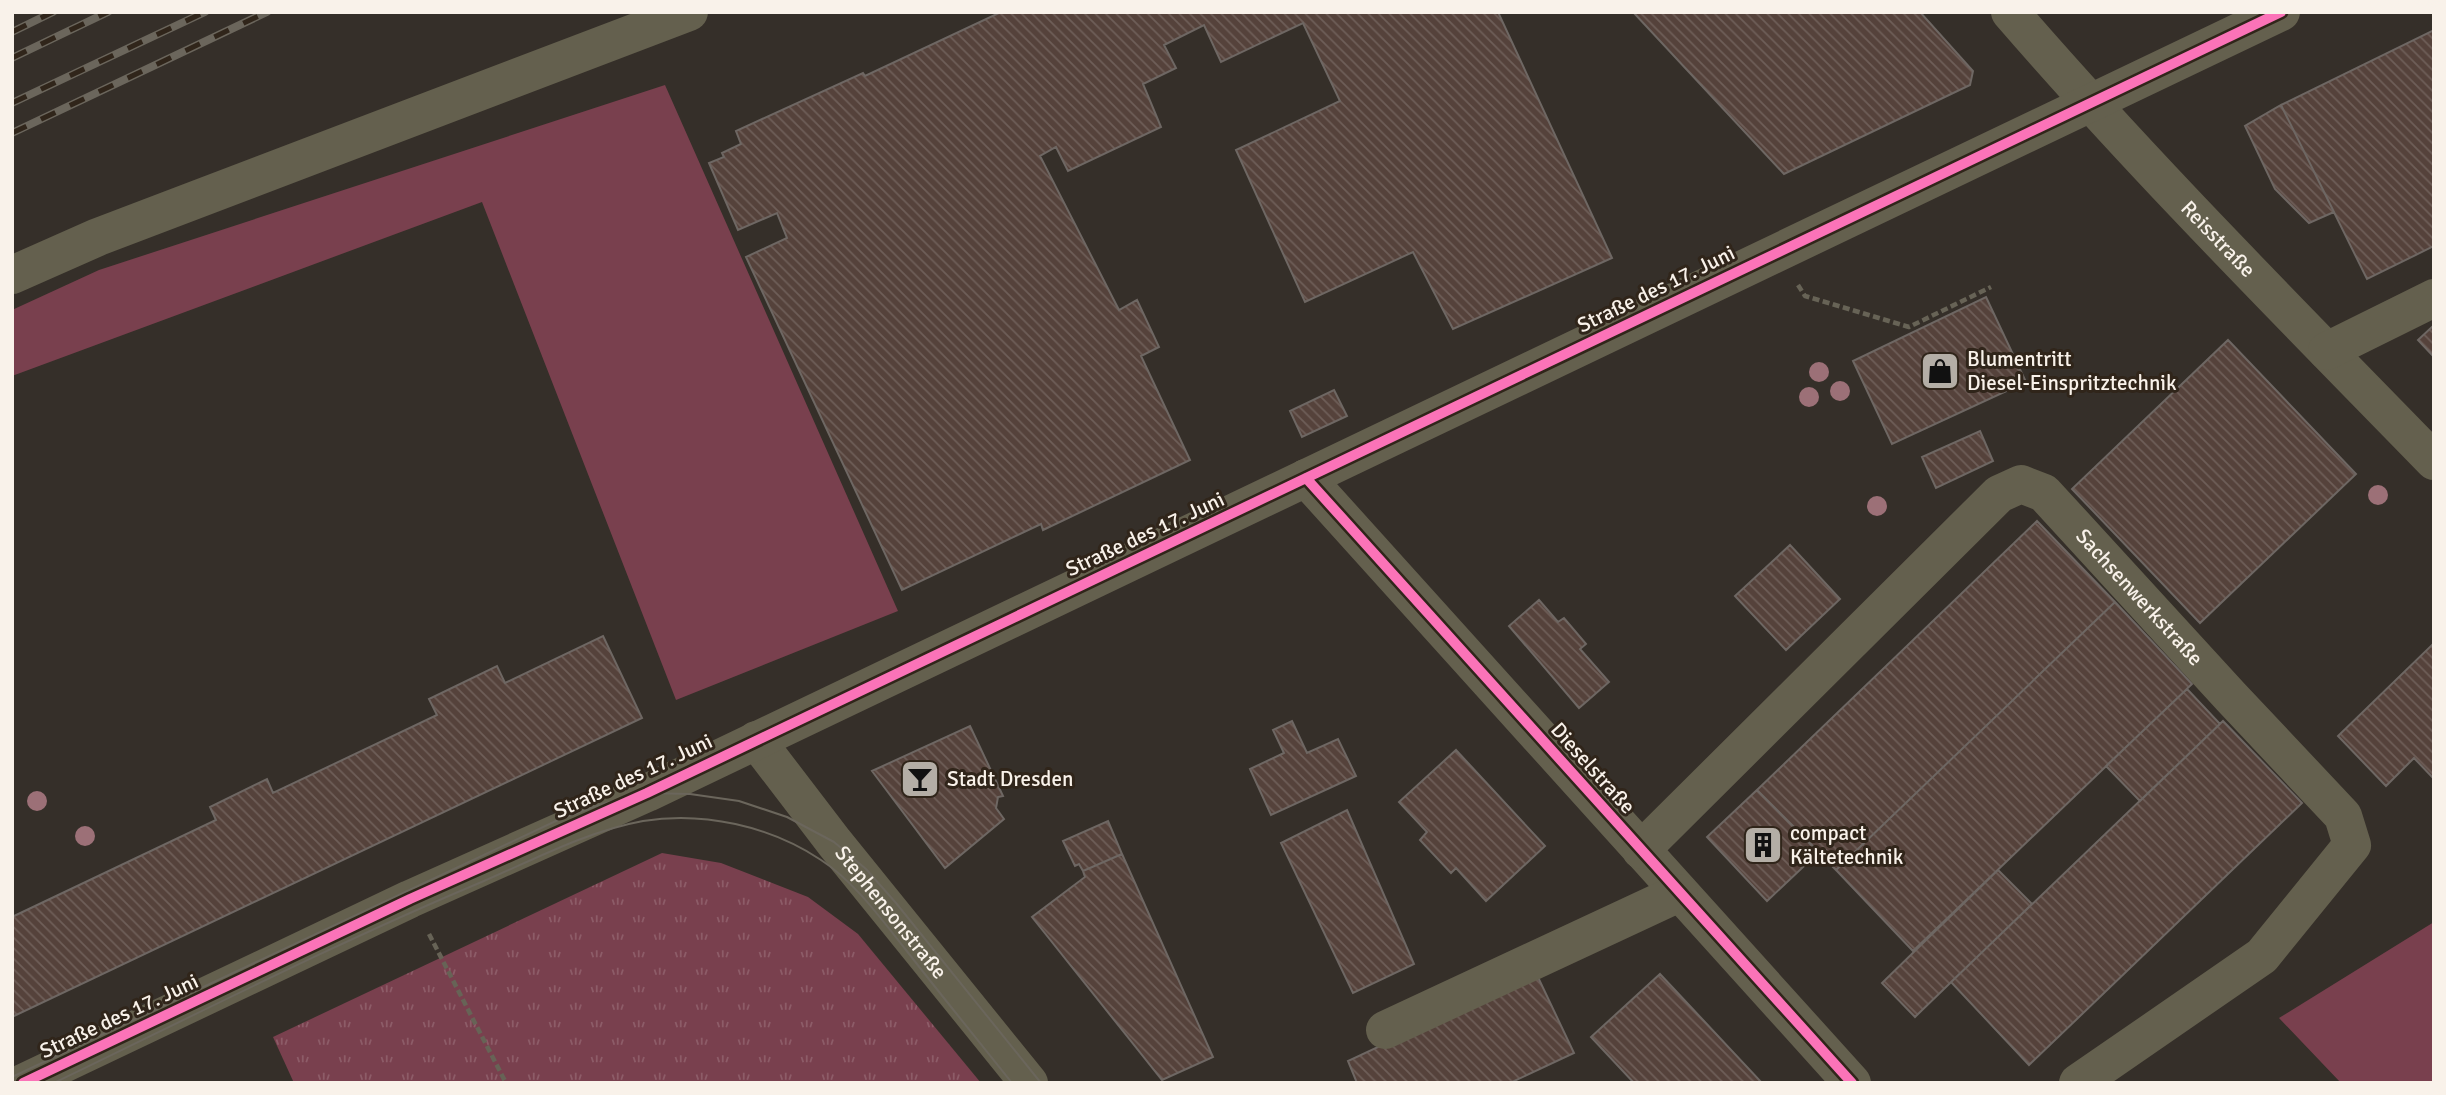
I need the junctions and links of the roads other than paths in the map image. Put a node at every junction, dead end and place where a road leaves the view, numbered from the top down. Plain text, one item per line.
1 (689, 12) edge
2 (2010, 12) edge
3 (2281, 12) edge
4 (2088, 103) junction
5 (12, 275) edge
6 (2434, 298) edge
7 (2327, 351) junction
8 (2434, 461) edge
9 (1306, 478) junction
10 (755, 740) junction
11 (1641, 850) junction
12 (1679, 893) junction
13 (1385, 1030) dead end
14 (23, 1083) edge
15 (1029, 1083) edge
16 (1852, 1083) edge
17 (2078, 1083) edge

1 - 5 street
2 - 4 street, Reisstraße
3 - 4 street, Straße des 17. Juni
4 - 7 street, Reisstraße
4 - 9 street, Straße des 17. Juni
6 - 7 street
7 - 8 street, Reisstraße
9 - 10 street, Straße des 17. Juni
9 - 11 street, Dieselstraße
10 - 14 street, Straße des 17. Juni
10 - 15 street, Stephensonstraße
11 - 12 street, Dieselstraße
11 - 17 street, Sachsenwerkstraße
12 - 13 street
12 - 16 street, Dieselstraße

